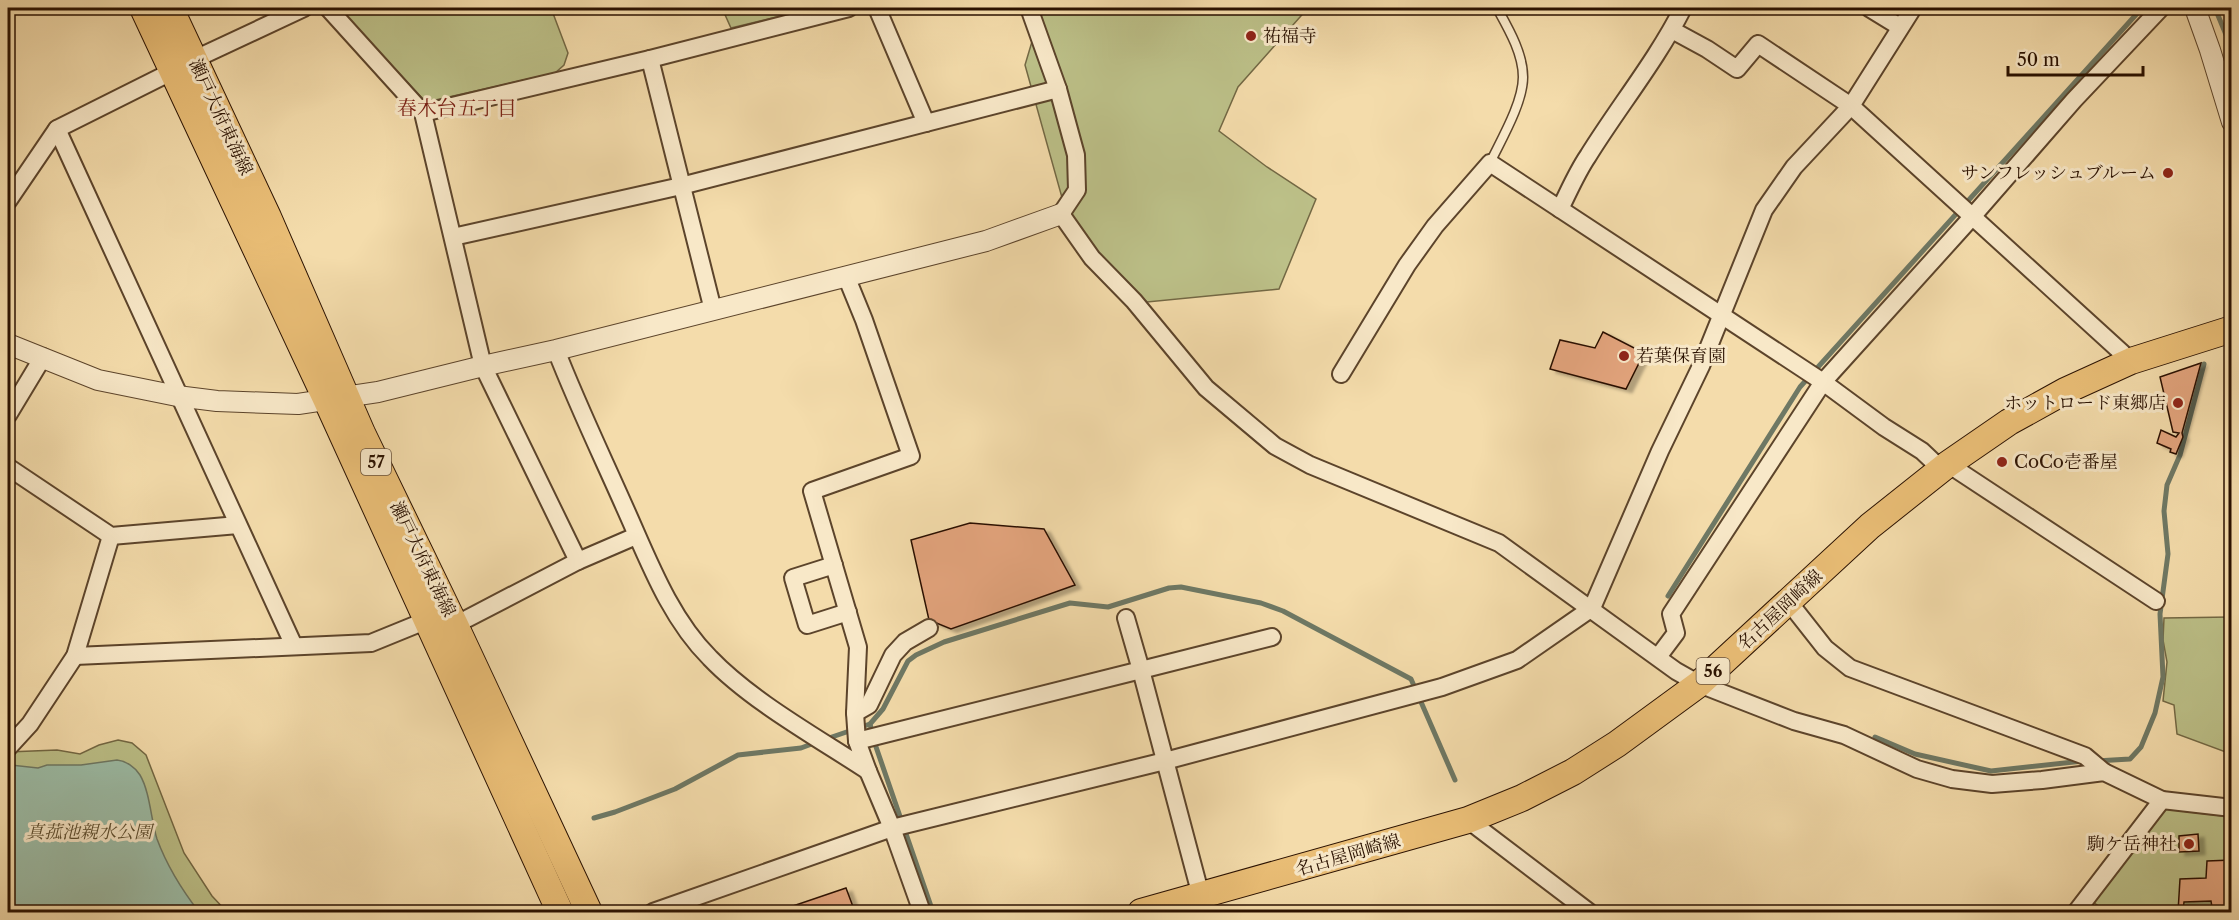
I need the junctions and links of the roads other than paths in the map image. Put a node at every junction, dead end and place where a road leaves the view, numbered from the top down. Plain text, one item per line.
1 (142, 8) edge
2 (170, 8) edge
3 (304, 8) edge
4 (328, 8) edge
5 (849, 8) edge
6 (877, 8) edge
7 (1029, 8) edge
8 (1498, 8) edge
9 (1683, 8) edge
10 (1869, 8) edge
11 (1913, 8) edge
12 (2161, 8) edge
13 (2195, 8) edge
14 (1900, 27) junction
15 (1672, 30) junction
16 (650, 59) junction
17 (184, 65) junction
18 (1058, 89) junction
19 (1851, 106) junction
20 (423, 113) junction
21 (2232, 122) edge
22 (926, 123) junction
23 (57, 129) junction
24 (1490, 164) junction
25 (681, 186) junction
26 (8, 201) edge
27 (1560, 209) junction
28 (1061, 214) junction
29 (1972, 217) junction
30 (453, 237) junction
31 (846, 276) junction
32 (713, 310) junction
33 (1721, 315) junction
34 (2232, 329) edge
35 (8, 344) edge
36 (556, 350) junction
37 (43, 357) junction
38 (2131, 361) junction
39 (483, 366) junction
40 (1341, 374) dead end
41 (1822, 382) junction
42 (177, 396) junction
43 (336, 399) junction
44 (8, 415) edge
45 (1944, 466) junction
46 (8, 467) edge
47 (238, 525) junction
48 (111, 536) junction
49 (636, 536) junction
50 (578, 561) junction
51 (834, 565) junction
52 (1788, 601) junction
53 (2156, 601) dead end
54 (1592, 608) junction
55 (848, 612) junction
56 (1126, 618) dead end
57 (425, 621) junction
58 (455, 625) junction
59 (929, 628) dead end
60 (1272, 637) dead end
61 (294, 646) junction
62 (75, 656) junction
63 (1658, 657) junction
64 (1141, 670) junction
65 (1699, 684) junction
66 (855, 713) junction
67 (857, 741) junction
68 (10, 742) edge
69 (1165, 761) junction
70 (868, 771) junction
71 (2104, 772) junction
72 (2162, 800) junction
73 (2232, 808) edge
74 (1468, 820) junction
75 (892, 828) junction
76 (1202, 896) junction
77 (560, 912) edge
78 (589, 912) edge
79 (653, 912) edge
80 (922, 912) edge
81 (1141, 912) edge
82 (1589, 912) edge
83 (2076, 912) edge

1 - 17 main road, 瀬戸大府東海線 / 57
2 - 17 main road, 瀬戸大府東海線 / 57
3 - 17 street
4 - 20 street
5 - 16 street
6 - 22 street
7 - 18 street
8 - 24 lane
9 - 15 street
10 - 14 street
11 - 14 street
12 - 29 street
13 - 21 street
14 - 19 street
15 - 19 street
15 - 27 street
16 - 20 street
16 - 25 street
17 - 23 street
17 - 43 main road, 瀬戸大府東海線 / 57
18 - 22 street
18 - 28 street
19 - 29 street
19 - 33 street
20 - 30 street
22 - 25 street
23 - 26 street
23 - 42 street
24 - 27 street
24 - 40 street
25 - 30 street
25 - 32 street
27 - 33 street
28 - 31 street
28 - 54 street
29 - 38 street
29 - 41 street
30 - 39 street
31 - 32 street
31 - 51 street
32 - 36 street
33 - 41 street
33 - 54 street
34 - 38 main road, 名古屋岡崎線 / 56
35 - 37 street
36 - 39 street
36 - 49 street
37 - 42 street
37 - 44 street
38 - 45 main road, 名古屋岡崎線 / 56
39 - 43 street
39 - 50 street
41 - 45 street
41 - 63 street
42 - 43 street
42 - 47 street
43 - 57 main road, 瀬戸大府東海線 / 57
43 - 58 main road, 瀬戸大府東海線 / 57
45 - 52 main road, 名古屋岡崎線 / 56
45 - 53 street
46 - 48 street
47 - 48 street
47 - 61 street
48 - 62 street
49 - 50 street
49 - 70 street
50 - 58 street
51 - 55 street
51 - 55 street
52 - 65 main road, 名古屋岡崎線 / 56
52 - 71 street
54 - 63 street
54 - 69 street
55 - 66 street
56 - 64 street
57 - 61 street
57 - 77 main road, 瀬戸大府東海線 / 57
58 - 78 main road, 瀬戸大府東海線 / 57
59 - 66 street
60 - 64 street
61 - 62 street
62 - 68 street
63 - 65 street
64 - 67 street
64 - 69 street
65 - 71 street
65 - 74 main road, 名古屋岡崎線 / 56
66 - 67 street
67 - 70 street
69 - 75 street
69 - 76 street
70 - 75 street
71 - 72 street
72 - 73 street
72 - 83 street
74 - 76 main road, 名古屋岡崎線 / 56
74 - 82 street
75 - 79 street
75 - 80 street
76 - 81 main road, 名古屋岡崎線 / 56

